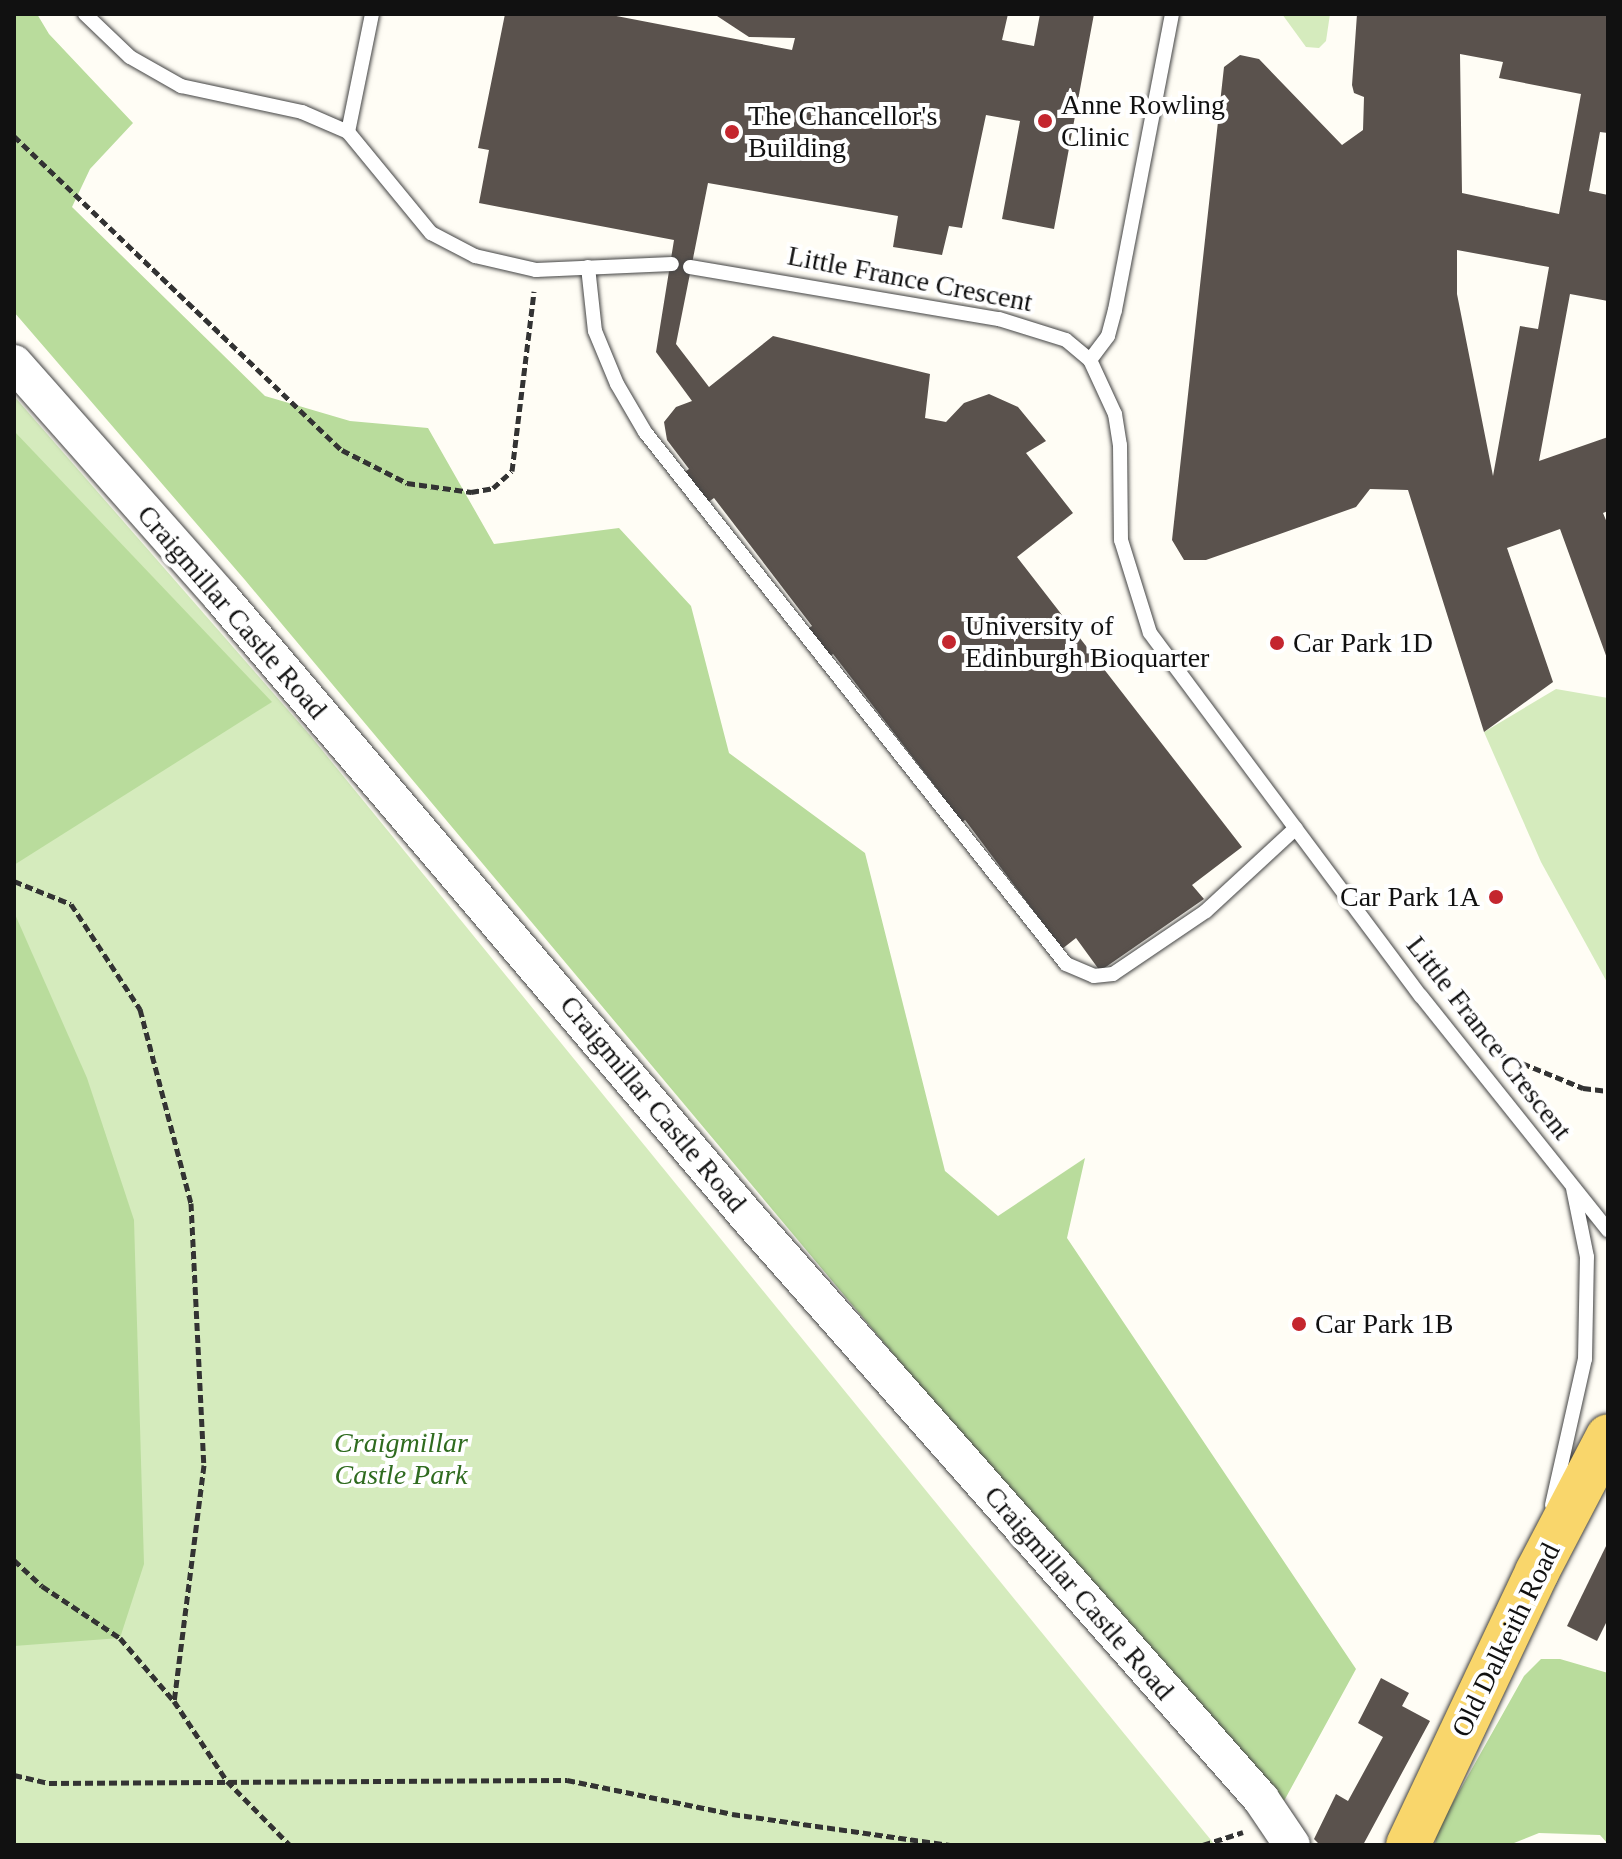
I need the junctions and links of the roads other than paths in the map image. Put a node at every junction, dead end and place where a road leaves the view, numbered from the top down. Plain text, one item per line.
1 (85, 14) edge
2 (372, 14) edge
3 (1172, 14) edge
4 (348, 132) junction
5 (672, 264) dead end
6 (588, 267) junction
7 (690, 267) dead end
8 (1090, 360) junction
9 (14, 363) edge
10 (1296, 828) junction
11 (1573, 1188) junction
12 (1602, 1209) edge
13 (1608, 1230) edge
14 (1608, 1436) edge
15 (1537, 1572) junction
16 (1285, 1833) edge
17 (1408, 1845) edge

1 - 4 lane
2 - 4 lane
3 - 8 lane
4 - 6 lane
5 - 6 lane
6 - 10 lane
7 - 8 lane, Little France Crescent
8 - 10 lane, Little France Crescent
9 - 16 street, Craigmillar Castle Road
10 - 11 lane, Little France Crescent
11 - 12 lane, Little France Crescent
11 - 15 lane, Little France Crescent
12 - 13 lane, Little France Crescent
14 - 15 main road, Old Dalkeith Road
15 - 17 main road, Old Dalkeith Road

